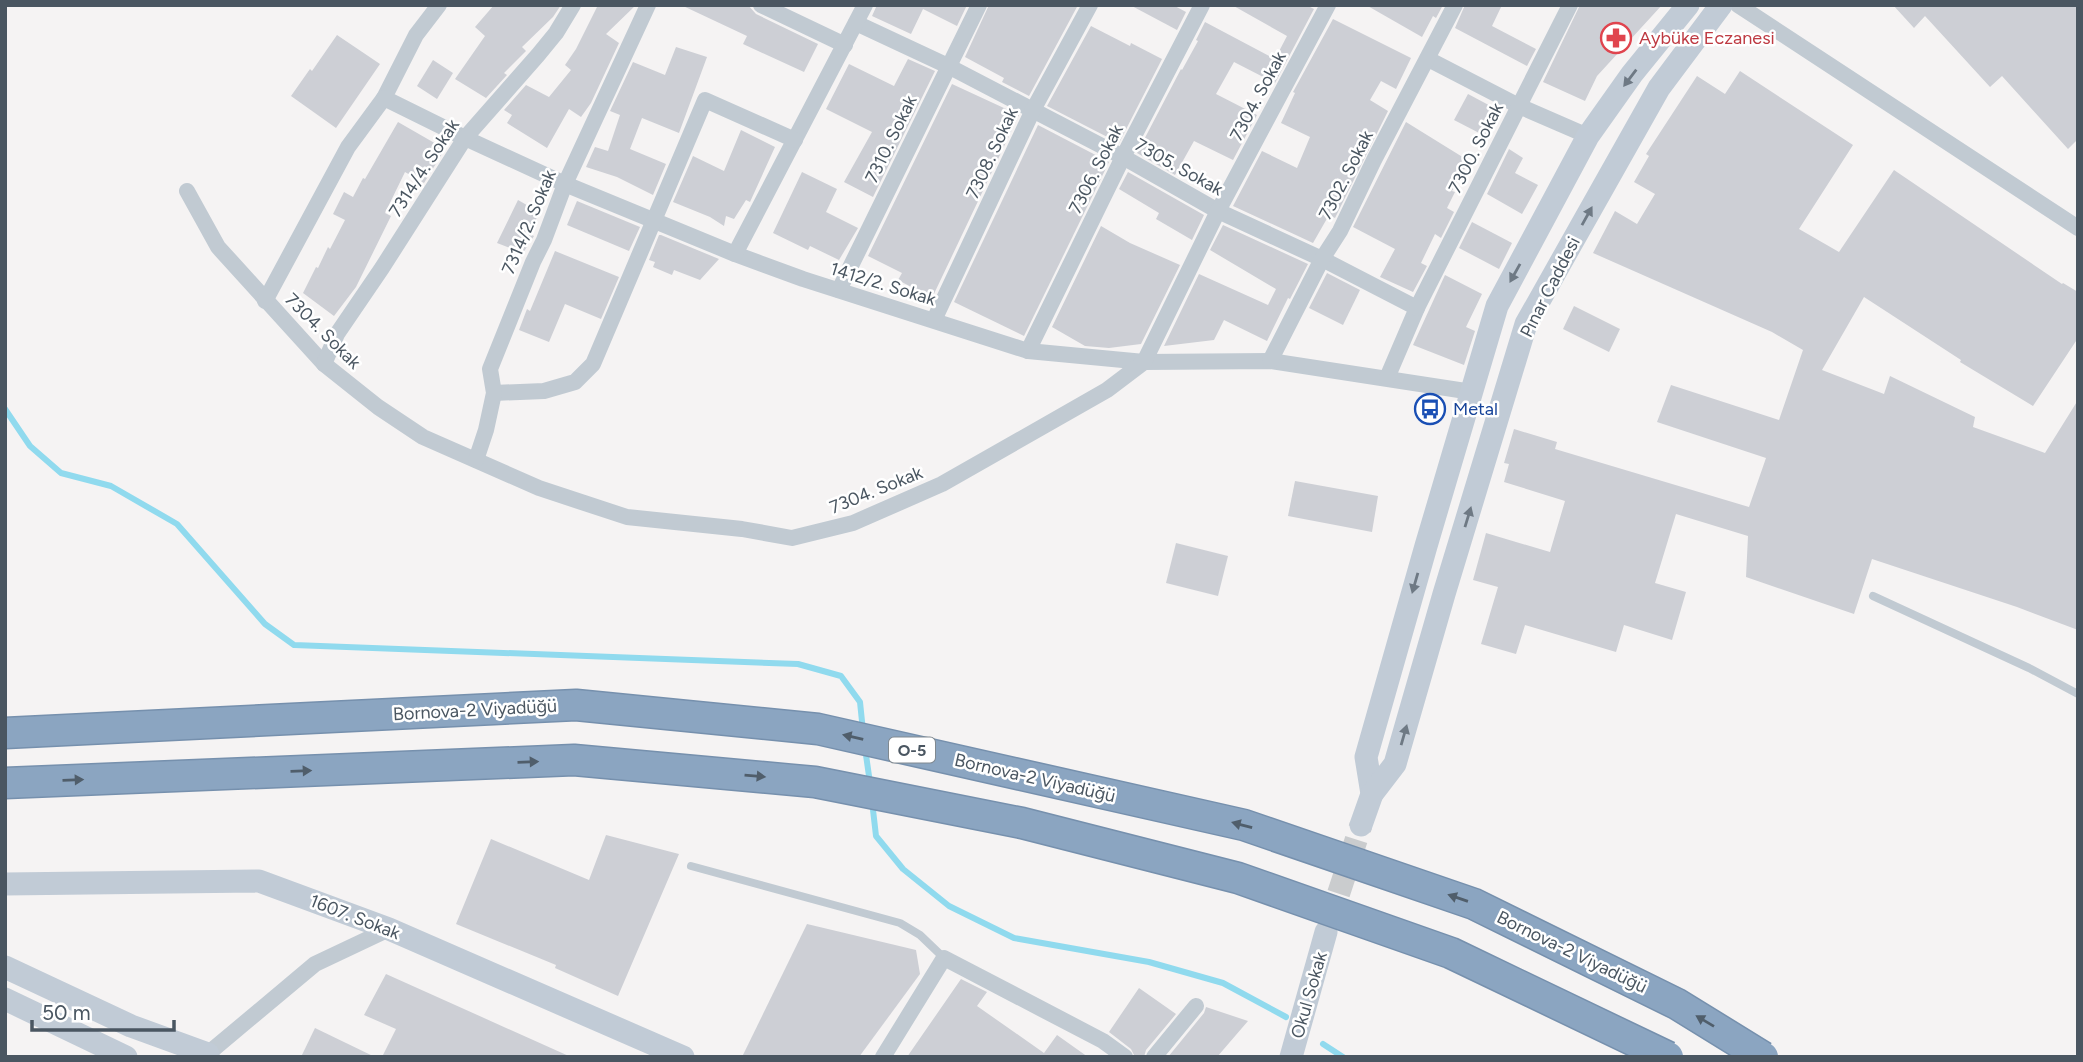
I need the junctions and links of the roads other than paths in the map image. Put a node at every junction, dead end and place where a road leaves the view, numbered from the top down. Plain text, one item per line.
1 (439, 5) edge
2 (573, 5) edge
3 (648, 5) edge
4 (761, 5) edge
5 (865, 5) edge
6 (979, 5) edge
7 (1090, 5) edge
8 (1202, 5) edge
9 (1328, 5) edge
10 (1455, 5) edge
11 (1570, 5) edge
12 (1688, 5) edge
13 (1721, 5) edge
14 (1738, 5) edge
15 (856, 23) junction
16 (845, 45) junction
17 (1428, 59) junction
18 (948, 66) junction
19 (384, 97) junction
20 (1519, 106) junction
21 (1034, 110) junction
22 (1588, 136) junction
23 (465, 138) junction
24 (795, 140) junction
25 (1123, 157) junction
26 (565, 184) junction
27 (187, 191) dead end
28 (1218, 211) junction
29 (654, 221) junction
30 (2078, 228) edge
31 (735, 254) junction
32 (1322, 259) junction
33 (839, 290) junction
34 (265, 301) junction
35 (1417, 308) junction
36 (934, 320) junction
37 (1028, 351) junction
38 (1270, 361) junction
39 (1144, 362) junction
40 (324, 364) junction
41 (1387, 378) junction
42 (1472, 392) junction
43 (494, 393) junction
44 (476, 460) junction
45 (1874, 596) dead end
46 (2078, 694) edge
47 (5, 733) edge
48 (5, 783) edge
49 (1372, 794) junction
50 (1361, 825) tunnel mouth
51 (691, 866) dead end
52 (5, 884) edge
53 (388, 929) junction
54 (1326, 932) tunnel mouth
55 (944, 958) junction
56 (5, 967) edge
57 (5, 999) edge
58 (1196, 1006) dead end
59 (206, 1055) edge
60 (126, 1057) edge
61 (683, 1057) edge
62 (883, 1057) edge
63 (1125, 1057) edge
64 (1154, 1057) edge
65 (1291, 1057) edge
66 (1668, 1057) edge
67 (1763, 1057) edge

1 - 19 street
2 - 23 street, 7314/4. Sokak
3 - 26 street, 7314/2. Sokak
4 - 16 street
5 - 15 street
6 - 18 street, 7310. Sokak
7 - 21 street, 7308. Sokak
8 - 25 street, 7306. Sokak
9 - 28 street, 7304. Sokak
10 - 17 street, 7302. Sokak
11 - 20 street, 7300. Sokak
12 -> 22 main road, Pınar Caddesi
49 -> 13 main road, Pınar Caddesi
14 - 30 street
15 - 16 street
15 - 18 street, 7305. Sokak
16 - 24 street
17 - 20 street
17 - 32 street, 7302. Sokak
18 - 21 street, 7305. Sokak
18 - 33 street, 7310. Sokak
19 - 23 street, 1412/2. Sokak
19 - 34 street
20 - 22 street
20 - 35 street, 7300. Sokak
21 - 25 street, 7305. Sokak
21 - 36 street, 7308. Sokak
22 -> 42 main road, Pınar Caddesi
23 - 26 street, 1412/2. Sokak
23 - 40 street, 7314/4. Sokak
24 - 29 street
24 - 31 street
25 - 28 street, 7305. Sokak
25 - 37 street, 7306. Sokak
26 - 29 street, 1412/2. Sokak
26 - 43 street, 7314/2. Sokak
27 - 34 street, 7304. Sokak
28 - 32 street, 7305. Sokak
28 - 39 street, 7304. Sokak
29 - 31 street, 1412/2. Sokak
29 - 43 street
31 - 33 street, 1412/2. Sokak
32 - 35 street, 7305. Sokak
32 - 38 street, 7302. Sokak
33 - 36 street, 1412/2. Sokak
34 - 40 street, 7304. Sokak
35 - 41 street
36 - 37 street, 1412/2. Sokak
37 - 39 street, 1412/2. Sokak
38 - 39 street, 1412/2. Sokak
38 - 41 street, 1412/2. Sokak
39 - 44 street, 7304. Sokak
40 - 44 street, 7304. Sokak
41 - 42 street, 1412/2. Sokak
42 -> 49 main road, Pınar Caddesi
43 - 44 street, 7314/2. Sokak
45 - 46 lane
67 -> 47 highway, Bornova-2 Viyadüğü / O-5, bridge
48 -> 66 highway, bridge
49 - 50 main road, Pınar Caddesi
51 - 55 lane
52 - 53 main road, 1607. Sokak
53 - 59 street
53 - 61 main road, 1607. Sokak
54 - 65 main road, Okul Sokak
55 - 62 street
55 - 63 street
56 - 59 main road
57 - 60 main road
58 - 64 street

